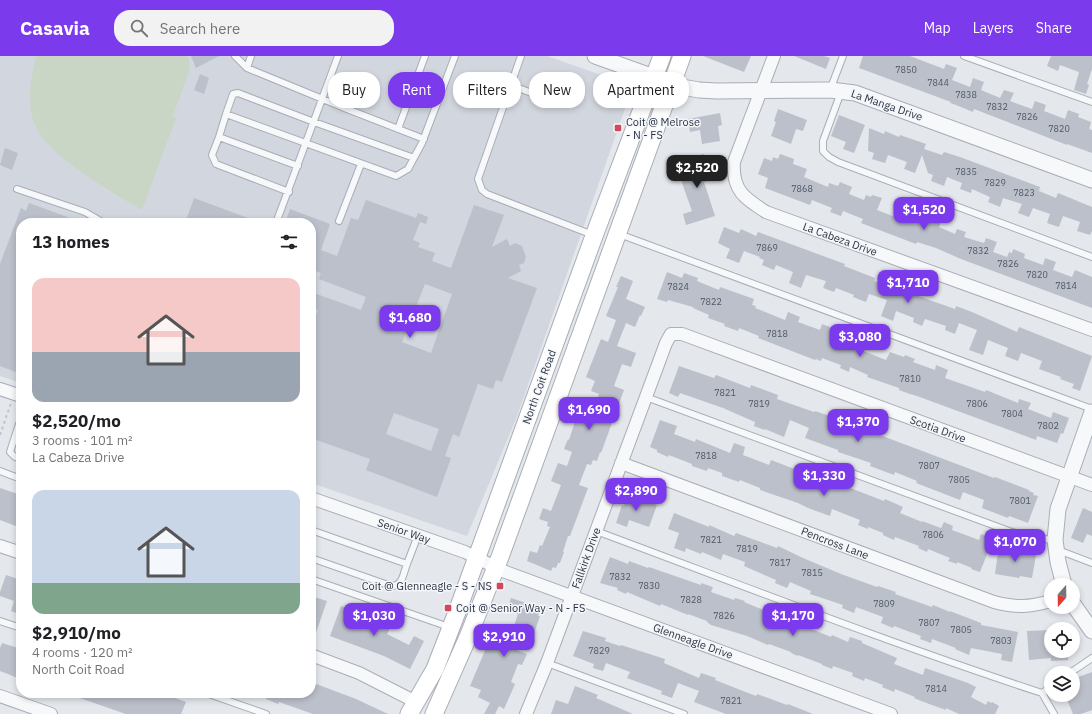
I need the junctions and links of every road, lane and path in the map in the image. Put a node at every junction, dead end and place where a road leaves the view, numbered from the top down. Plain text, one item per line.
1 (235, 56) edge
2 (251, 56) edge
3 (338, 56) edge
4 (426, 56) edge
5 (455, 56) edge
6 (521, 56) edge
7 (595, 56) edge
8 (662, 56) edge
9 (682, 56) edge
10 (774, 56) edge
11 (843, 56) edge
12 (964, 56) edge
13 (247, 68) junction
14 (515, 72) edge
15 (640, 72) edge
16 (656, 72) edge
17 (676, 72) edge
18 (689, 89) edge
19 (760, 91) junction
20 (836, 91) junction
21 (322, 98) junction
22 (1092, 102) edge
23 (503, 108) edge
24 (642, 108) edge
25 (663, 108) edge
26 (226, 114) junction
27 (314, 122) junction
28 (398, 129) junction
29 (219, 136) junction
30 (424, 139) junction
31 (306, 144) junction
32 (414, 158) junction
33 (361, 164) junction
34 (298, 166) junction
35 (1092, 180) edge
36 (17, 188) dead end
37 (289, 192) junction
38 (95, 218) edge
39 (278, 218) edge
40 (339, 221) dead end
41 (617, 234) junction
42 (594, 236) junction
43 (1092, 257) edge
44 (1092, 330) edge
45 (671, 334) joint
46 (0, 389) edge
47 (646, 397) junction
48 (16, 398) edge
49 (1092, 411) edge
50 (0, 435) edge
51 (16, 438) edge
52 (16, 457) edge
53 (621, 463) junction
54 (0, 471) edge
55 (16, 476) edge
56 (1068, 476) junction
57 (1092, 485) edge
58 (316, 500) edge
59 (596, 531) junction
60 (316, 532) edge
61 (418, 535) junction
62 (1056, 544) junction
63 (0, 546) edge
64 (16, 551) edge
65 (477, 558) junction
66 (316, 560) edge
67 (1092, 563) edge
68 (407, 564) junction
69 (495, 568) junction
70 (1062, 578) edge
71 (316, 581) edge
72 (572, 597) junction
73 (1044, 602) edge
74 (1080, 614) edge
75 (0, 621) edge
76 (16, 626) edge
77 (451, 628) junction
78 (1092, 631) edge
79 (316, 657) edge
80 (1092, 658) edge
81 (547, 664) junction
82 (1080, 666) edge
83 (1042, 693) joint
84 (0, 696) edge
85 (220, 698) edge
86 (413, 708) edge
87 (51, 714) edge
88 (266, 714) edge
89 (434, 714) edge
90 (526, 714) edge
91 (684, 714) edge
92 (891, 714) edge
93 (1054, 714) edge

1 - 13 lane
2 - 13 lane
3 - 21 lane
4 - 28 lane
5 - 30 lane
6 - 14 lane
7 - 15 street, La Manga Drive
8 - 16 main road, North Coit Road
9 - 17 main road, North Coit Road
10 - 19 street, La Cabeza Drive
11 - 20 lane
12 - 22 lane
13 - 21 lane
18 - 19 street, La Manga Drive
19 - 20 street, La Manga Drive
19 - 44 street, La Cabeza Drive
20 - 35 street, La Manga Drive
20 - 43 lane
21 - 27 lane
21 - 28 lane
23 - 42 lane
24 - 42 main road, North Coit Road
25 - 41 main road, North Coit Road
26 - 27 lane
26 - 29 lane
26 - 31 lane
27 - 31 lane
27 - 32 lane
28 - 30 lane
29 - 34 lane
29 - 37 lane
30 - 32 lane
31 - 33 lane
31 - 34 lane
32 - 33 lane
33 - 40 lane
34 - 37 lane
36 - 38 lane
37 - 39 lane
41 - 49 lane
41 - 69 main road, North Coit Road
42 - 65 main road, North Coit Road
45 - 47 street, Fallkirk Drive
45 - 56 street, Scotia Drive
46 - 48 street
47 - 53 street, Fallkirk Drive
47 - 62 lane
48 - 50 path
49 - 56 street
51 - 52 lane
53 - 59 street, Fallkirk Drive
53 - 73 street, Pencross Lane
54 - 55 lane
56 - 57 street, Scotia Drive
56 - 62 street
58 - 61 street, Senior Way
59 - 72 street, Fallkirk Drive
59 - 83 lane
60 - 68 lane
61 - 65 street, Senior Way
61 - 68 lane
62 - 67 lane
62 - 70 street
63 - 64 street
65 - 69 street, Senior Way
65 - 77 main road, North Coit Road
66 - 68 lane
69 - 72 street, Glenneagle Drive
69 - 89 main road, North Coit Road
71 - 77 lane
72 - 81 street, Fallkirk Drive
72 - 92 street, Glenneagle Drive
74 - 78 street
75 - 76 lane
77 - 86 main road, North Coit Road
79 - 86 street
80 - 82 lane
81 - 90 street, Fallkirk Drive
81 - 91 lane
83 - 93 lane
84 - 87 street
85 - 88 lane

